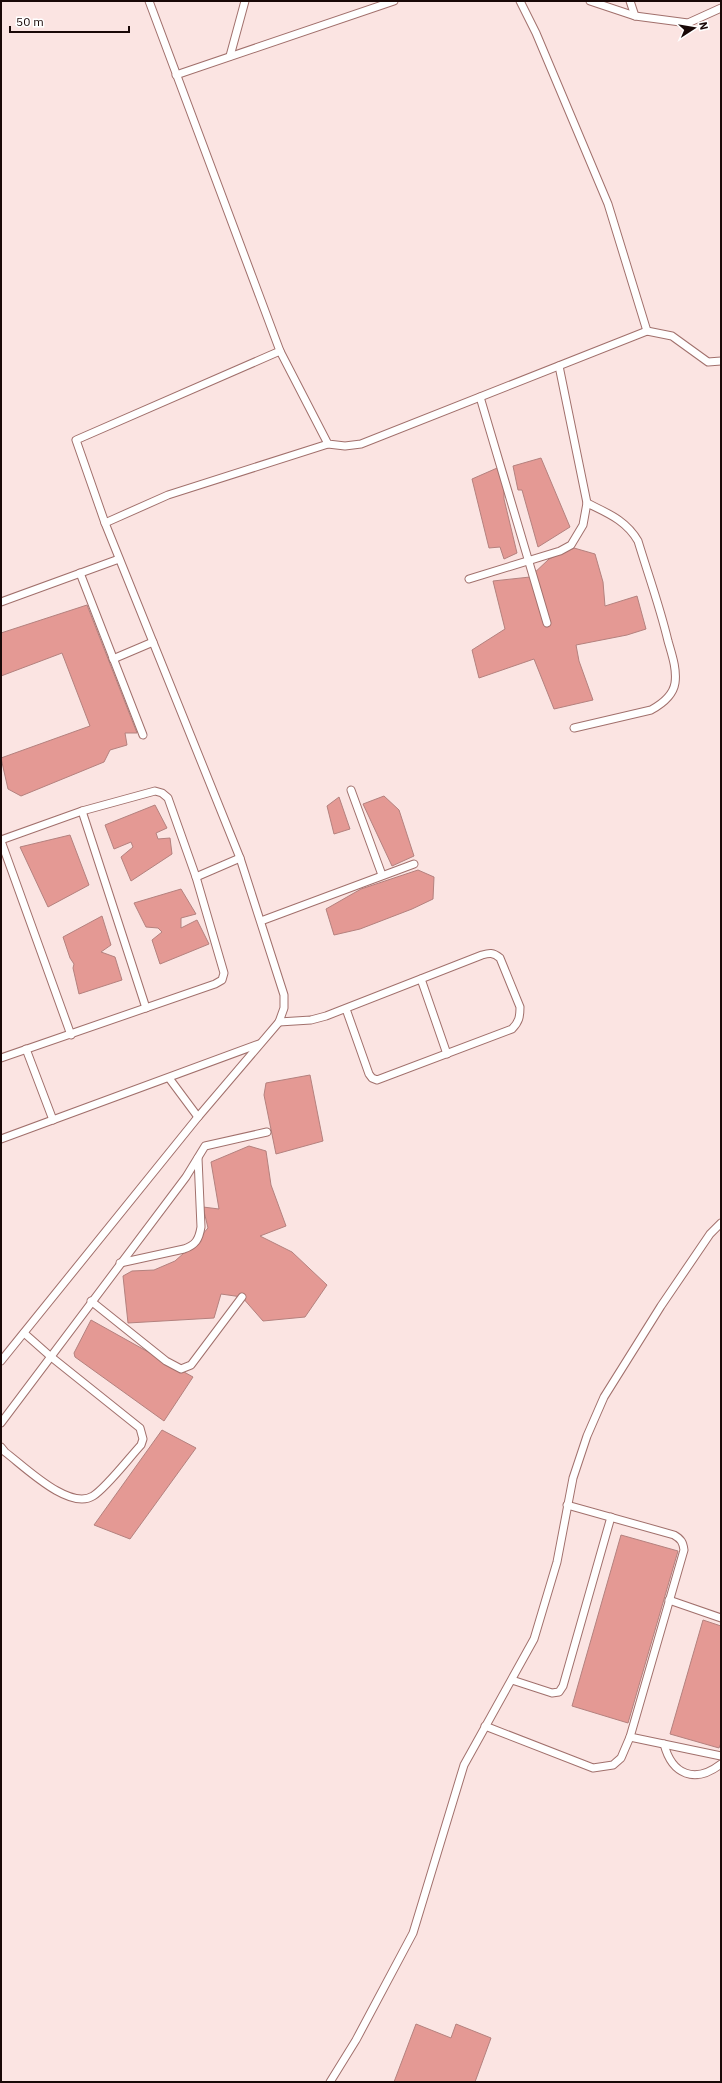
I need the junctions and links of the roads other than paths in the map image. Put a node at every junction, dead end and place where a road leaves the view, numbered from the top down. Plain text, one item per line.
1 (149, 1) edge
2 (245, 1) edge
3 (394, 1) edge
4 (520, 1) edge
5 (590, 1) edge
6 (630, 1) edge
7 (721, 8) edge
8 (635, 16) junction
9 (230, 56) junction
10 (176, 75) junction
11 (647, 331) junction
12 (280, 351) junction
13 (721, 361) edge
14 (559, 366) junction
15 (480, 397) junction
16 (328, 444) junction
17 (587, 503) junction
18 (105, 523) junction
19 (119, 559) junction
20 (530, 561) junction
21 (80, 573) junction
22 (469, 579) dead end
23 (1, 602) edge
24 (547, 623) dead end
25 (153, 642) junction
26 (113, 659) junction
27 (574, 728) dead end
28 (143, 735) dead end
29 (351, 790) dead end
30 (82, 811) junction
31 (1, 841) edge
32 (240, 858) junction
33 (414, 864) dead end
34 (382, 875) junction
35 (196, 877) junction
36 (261, 921) junction
37 (420, 979) junction
38 (146, 1008) junction
39 (346, 1009) junction
40 (279, 1022) junction
41 (71, 1035) junction
42 (259, 1044) junction
43 (26, 1049) junction
44 (448, 1054) junction
45 (1, 1058) edge
46 (169, 1078) junction
47 (198, 1117) junction
48 (53, 1120) junction
49 (267, 1132) dead end
50 (1, 1139) edge
51 (198, 1158) junction
52 (721, 1223) edge
53 (120, 1263) junction
54 (242, 1298) dead end
55 (91, 1301) junction
56 (24, 1333) junction
57 (50, 1356) junction
58 (1, 1361) edge
59 (1, 1423) edge
60 (1, 1447) edge
61 (567, 1505) junction
62 (611, 1517) junction
63 (669, 1600) junction
64 (721, 1618) edge
65 (512, 1680) junction
66 (485, 1726) junction
67 (630, 1737) junction
68 (664, 1744) junction
69 (721, 1756) edge
70 (721, 1764) edge
71 (330, 2082) edge

1 - 10 lane
2 - 9 lane
3 - 9 lane
4 - 11 lane
5 - 8 lane
6 - 8 lane
7 - 8 lane
9 - 10 lane
10 - 12 lane
11 - 13 lane
11 - 14 lane
12 - 16 lane
12 - 18 lane
14 - 15 lane
14 - 17 lane
15 - 16 lane
15 - 20 lane
16 - 18 lane
17 - 20 lane
17 - 27 lane
18 - 19 lane
19 - 21 lane
19 - 25 lane
20 - 22 lane
20 - 24 lane
21 - 23 lane
21 - 26 lane
25 - 26 lane
25 - 32 lane
26 - 28 lane
29 - 34 lane
30 - 31 lane
30 - 35 lane
30 - 38 lane
31 - 41 lane
32 - 35 lane
32 - 36 lane
33 - 34 lane
34 - 36 lane
35 - 38 lane
36 - 40 lane
37 - 39 lane
37 - 44 lane
37 - 44 lane
38 - 41 lane
39 - 40 lane
39 - 44 lane
40 - 42 lane
41 - 43 lane
42 - 46 lane
42 - 47 lane
43 - 45 lane
43 - 48 lane
46 - 47 lane
46 - 48 lane
47 - 56 lane
48 - 50 lane
49 - 51 lane
51 - 53 lane
51 - 53 lane
52 - 61 lane
53 - 55 lane
54 - 55 lane
55 - 57 lane
56 - 57 lane
56 - 58 lane
57 - 59 lane
57 - 60 lane
61 - 62 lane
61 - 65 lane
62 - 63 lane
62 - 65 lane
63 - 64 lane
63 - 67 lane
65 - 66 lane
66 - 67 lane
66 - 71 lane
67 - 68 lane
68 - 69 lane
68 - 70 lane

